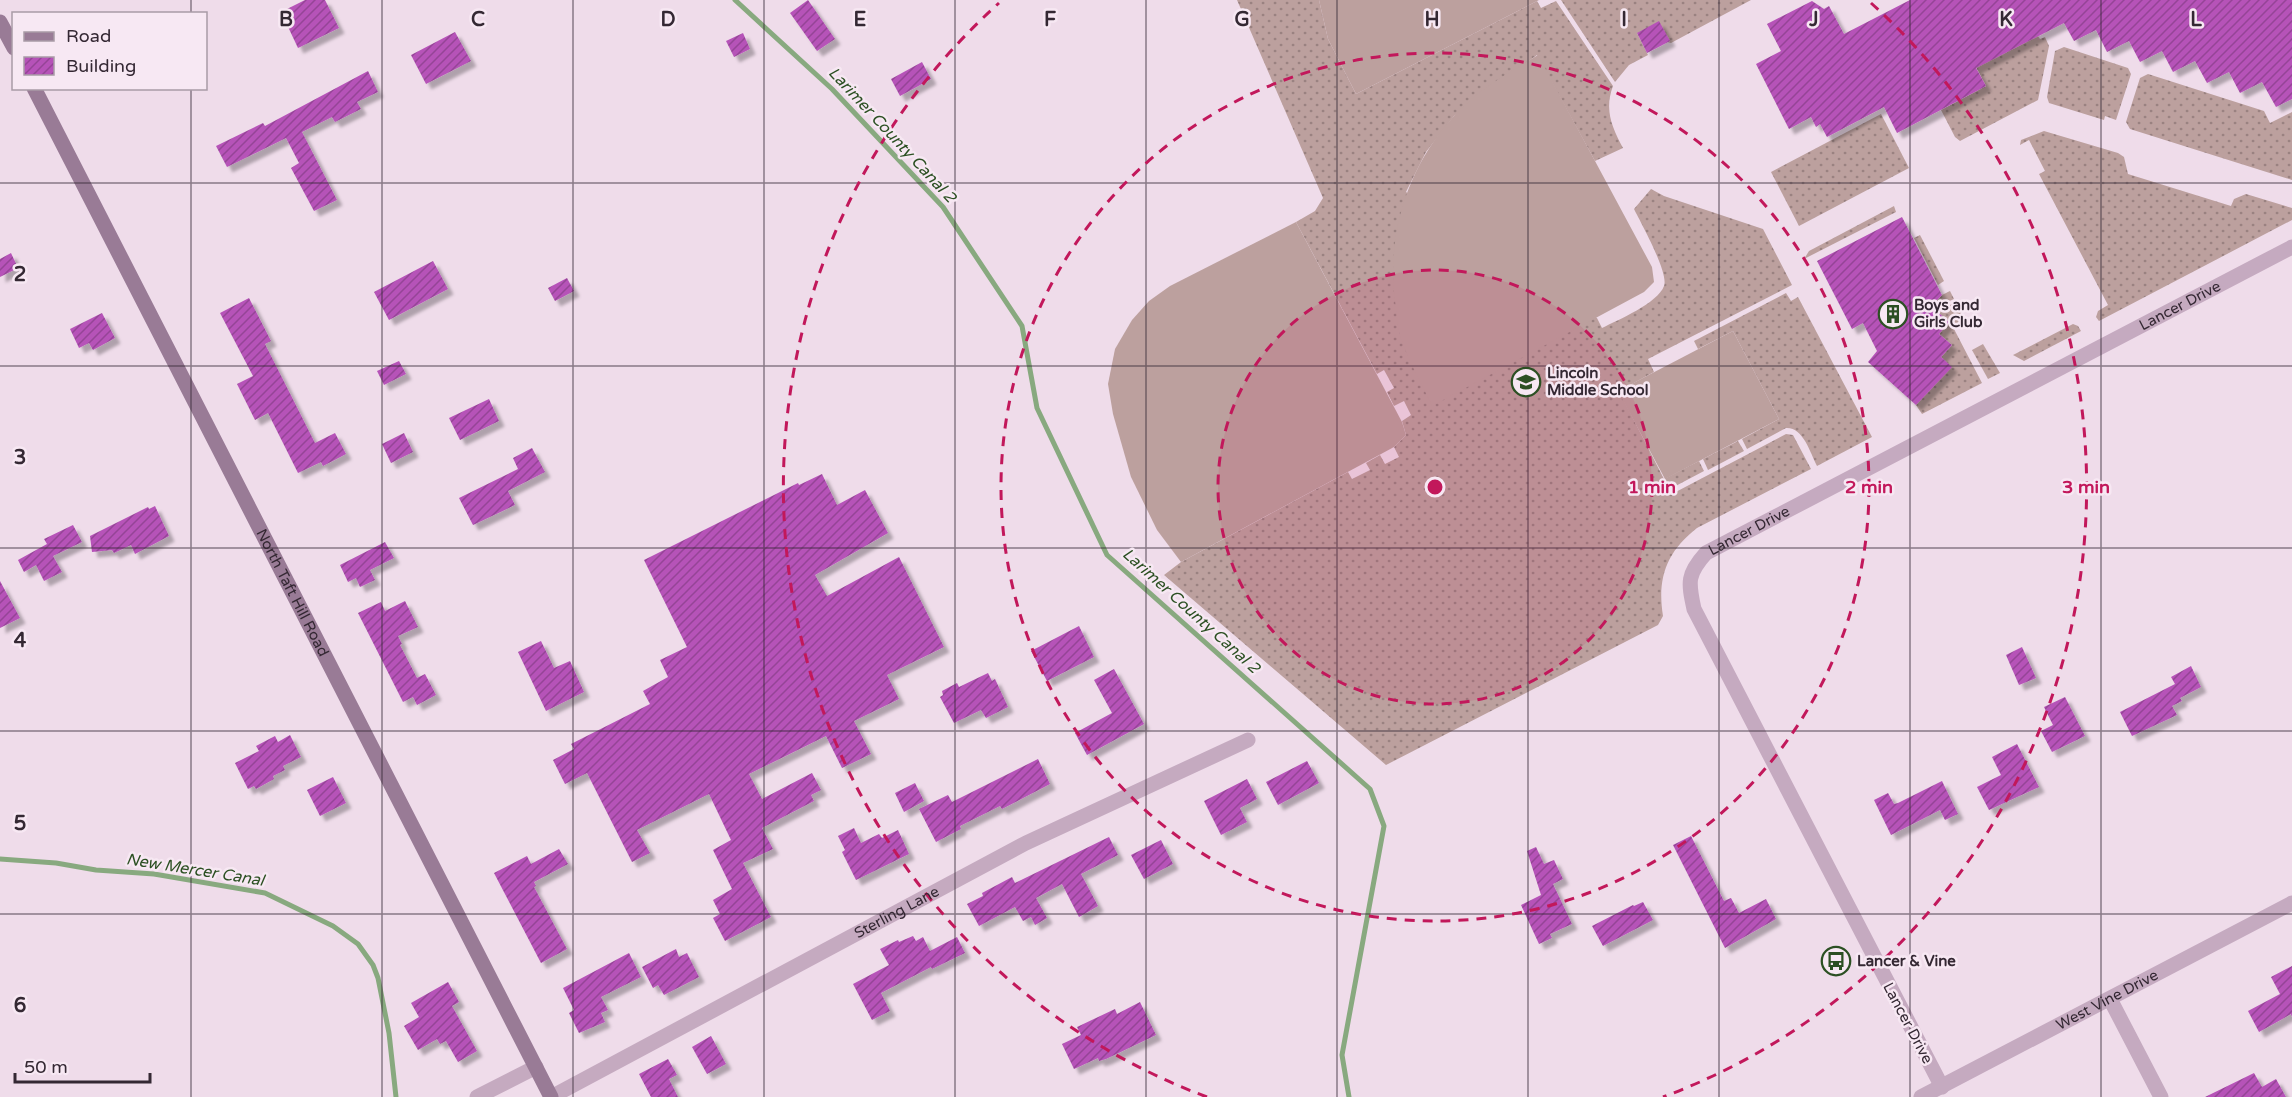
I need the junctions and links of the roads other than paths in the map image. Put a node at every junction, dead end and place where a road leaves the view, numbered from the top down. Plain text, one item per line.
1 (0, 22) edge
2 (12, 44) edge
3 (35, 90) edge
4 (2292, 247) edge
5 (1248, 740) dead end
6 (2292, 903) edge
7 (2109, 999) junction
8 (536, 1067) junction
9 (1941, 1087) junction
10 (477, 1097) edge
11 (551, 1097) edge
12 (1921, 1097) edge
13 (2161, 1097) edge

1 - 2 main road
3 - 8 main road, North Taft Hill Road
4 - 9 street, Lancer Drive
5 - 11 street, Sterling Lane
6 - 7 street, West Vine Drive
7 - 9 street, West Vine Drive
7 - 13 street
8 - 10 street
8 - 11 main road, North Taft Hill Road
9 - 12 street, West Vine Drive

